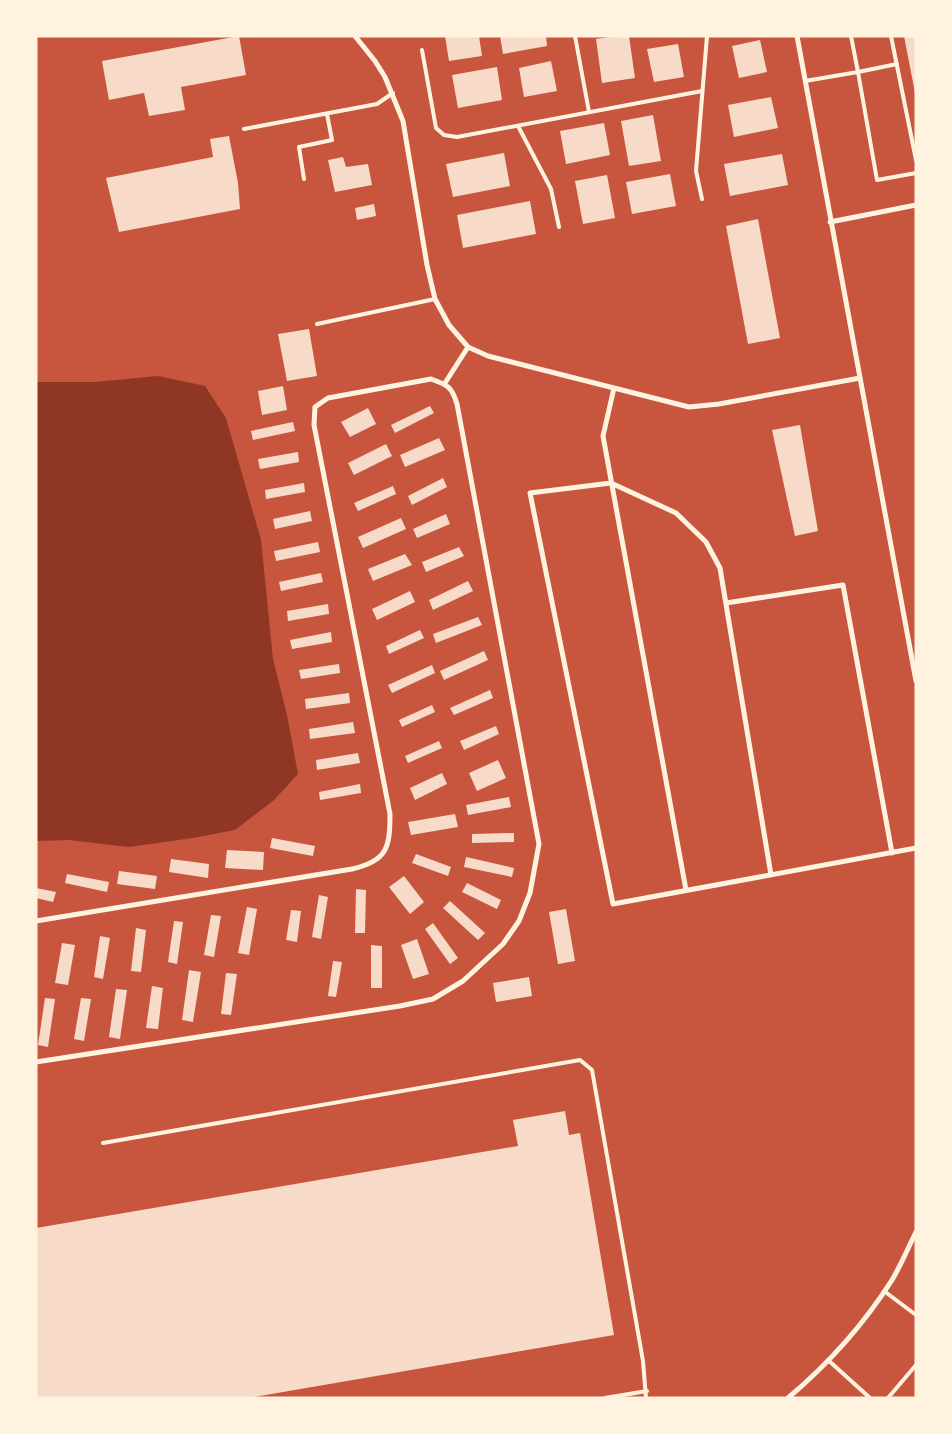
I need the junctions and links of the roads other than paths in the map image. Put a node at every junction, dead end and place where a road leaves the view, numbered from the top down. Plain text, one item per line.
1 (355, 36) edge
2 (575, 36) edge
3 (707, 36) edge
4 (797, 36) edge
5 (852, 36) edge
6 (891, 36) edge
7 (422, 50) dead end
8 (897, 64) junction
9 (858, 72) junction
10 (805, 81) junction
11 (702, 91) junction
12 (393, 93) junction
13 (589, 112) junction
14 (327, 114) junction
15 (518, 126) junction
16 (244, 128) dead end
17 (916, 160) edge
18 (916, 173) edge
19 (304, 178) dead end
20 (702, 199) dead end
21 (916, 205) edge
22 (830, 222) junction
23 (559, 227) dead end
24 (435, 299) junction
25 (317, 324) dead end
26 (468, 347) junction
27 (860, 378) junction
28 (445, 383) junction
29 (614, 388) junction
30 (611, 483) junction
31 (726, 603) junction
32 (916, 681) edge
33 (916, 848) edge
34 (892, 853) junction
35 (772, 875) junction
36 (686, 890) junction
37 (36, 921) edge
38 (36, 1062) edge
39 (103, 1143) dead end
40 (916, 1232) edge
41 (884, 1291) junction
42 (916, 1315) edge
43 (828, 1360) junction
44 (916, 1365) edge
45 (647, 1391) junction
46 (605, 1398) edge
47 (646, 1398) edge
48 (788, 1398) edge
49 (870, 1398) edge
50 (888, 1398) edge

1 - 12 street
2 - 13 lane
3 - 11 lane
4 - 10 street
5 - 9 lane
6 - 8 lane
7 - 15 lane
8 - 9 lane
8 - 17 lane
9 - 10 lane
9 - 18 lane
10 - 22 street
11 - 13 lane
11 - 20 lane
12 - 14 lane
12 - 24 street
13 - 15 lane
14 - 16 lane
14 - 19 lane
15 - 23 lane
21 - 22 street
22 - 27 street
24 - 25 lane
24 - 26 street
26 - 28 street
26 - 29 street
27 - 29 street
27 - 32 street
28 - 37 street
28 - 38 street
29 - 30 street
30 - 31 street
30 - 36 street
30 - 36 street
31 - 34 street
31 - 35 street
33 - 34 street
34 - 35 street
35 - 36 street
39 - 45 lane
40 - 41 street
41 - 42 lane
41 - 43 street
43 - 48 street
43 - 49 lane
44 - 50 lane
45 - 46 lane
45 - 47 lane

